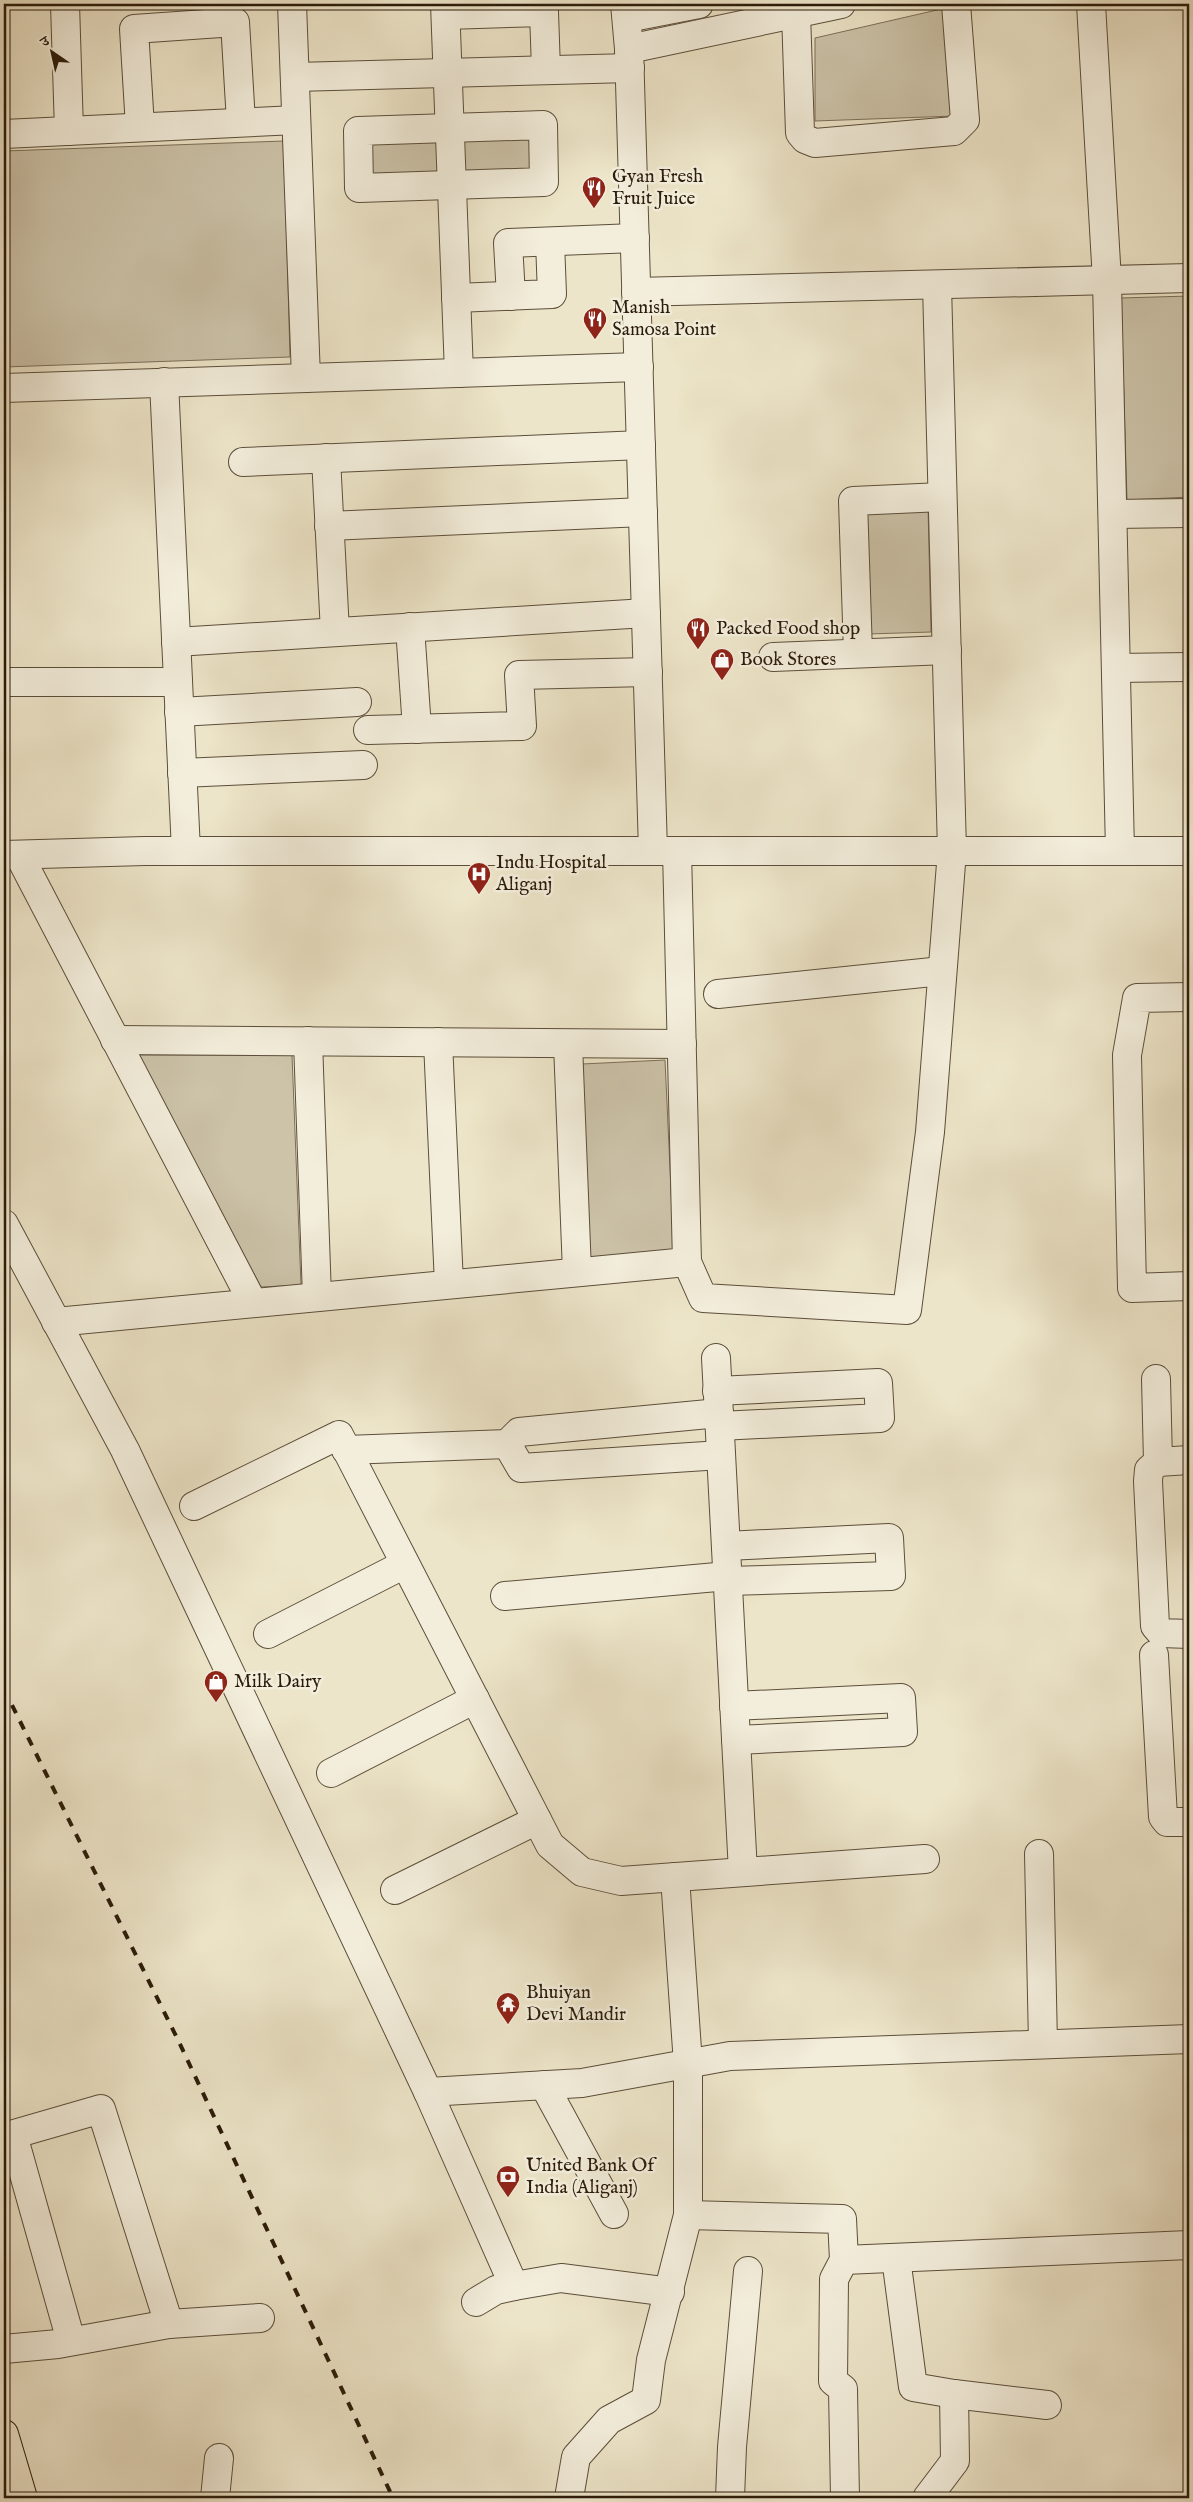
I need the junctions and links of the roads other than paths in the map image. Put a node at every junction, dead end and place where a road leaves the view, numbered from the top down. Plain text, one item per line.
1 (65, 4) edge
2 (292, 4) edge
3 (699, 4) edge
4 (841, 4) edge
5 (956, 4) edge
6 (1091, 4) edge
7 (446, 10) edge
8 (639, 10) edge
9 (796, 13) junction
10 (638, 53) junction
11 (546, 70) junction
12 (448, 73) junction
13 (294, 76) junction
14 (296, 120) junction
15 (241, 122) junction
16 (140, 127) junction
17 (450, 128) junction
18 (69, 131) junction
19 (4, 134) edge
20 (452, 185) junction
21 (635, 238) junction
22 (550, 242) junction
23 (1189, 278) edge
24 (1107, 280) junction
25 (937, 285) junction
26 (636, 292) junction
27 (511, 296) junction
28 (456, 298) junction
29 (639, 367) junction
30 (459, 372) junction
31 (306, 378) junction
32 (164, 382) junction
33 (4, 388) edge
34 (641, 445) junction
35 (326, 458) junction
36 (244, 462) dead end
37 (942, 497) junction
38 (643, 512) junction
39 (1189, 513) edge
40 (1113, 514) junction
41 (329, 526) junction
42 (646, 613) junction
43 (410, 627) junction
44 (335, 632) junction
45 (176, 642) junction
46 (946, 650) junction
47 (858, 654) junction
48 (773, 657) dead end
49 (1189, 667) edge
50 (1116, 668) junction
51 (648, 672) junction
52 (4, 682) edge
53 (178, 682) junction
54 (357, 702) dead end
55 (179, 712) junction
56 (417, 729) junction
57 (368, 730) dead end
58 (363, 765) dead end
59 (182, 773) junction
60 (186, 851) junction
61 (665, 851) junction
62 (952, 851) junction
63 (1120, 851) junction
64 (1189, 851) edge
65 (11, 855) edge
66 (942, 971) junction
67 (718, 994) dead end
68 (1189, 997) edge
69 (115, 1040) junction
70 (308, 1042) junction
71 (438, 1042) junction
72 (568, 1044) junction
73 (682, 1044) junction
74 (4, 1224) edge
75 (687, 1262) junction
76 (577, 1272) junction
77 (449, 1284) junction
78 (1189, 1286) edge
79 (317, 1297) junction
80 (253, 1303) junction
81 (56, 1322) junction
82 (716, 1358) dead end
83 (1156, 1380) dead end
84 (719, 1410) junction
85 (507, 1444) junction
86 (346, 1450) junction
87 (721, 1456) junction
88 (1189, 1460) edge
89 (1158, 1462) junction
90 (194, 1506) dead end
91 (726, 1546) junction
92 (405, 1564) junction
93 (728, 1578) junction
94 (504, 1596) dead end
95 (268, 1634) dead end
96 (1189, 1634) edge
97 (1154, 1655) dead end
98 (475, 1699) junction
99 (734, 1706) junction
100 (736, 1740) junction
101 (331, 1773) dead end
102 (537, 1820) junction
103 (1189, 1822) edge
104 (1039, 1854) dead end
105 (925, 1859) dead end
106 (743, 1872) junction
107 (675, 1877) junction
108 (395, 1890) dead end
109 (1189, 2039) edge
110 (1043, 2044) junction
111 (688, 2064) junction
112 (544, 2085) junction
113 (428, 2092) junction
114 (8, 2136) edge
115 (614, 2214) dead end
116 (688, 2214) junction
117 (1189, 2245) edge
118 (896, 2258) junction
119 (844, 2260) junction
120 (748, 2271) dead end
121 (514, 2286) junction
122 (670, 2292) junction
123 (476, 2302) dead end
124 (260, 2318) dead end
125 (169, 2324) junction
126 (71, 2341) junction
127 (4, 2349) edge
128 (954, 2394) junction
129 (1047, 2404) dead end
130 (4, 2434) edge
131 (219, 2458) dead end
132 (23, 2498) edge
133 (215, 2498) edge
134 (569, 2498) edge
135 (730, 2498) edge
136 (845, 2498) edge
137 (927, 2498) edge

1 - 18 street
2 - 13 street
3 - 8 street
4 - 9 street
5 - 9 street
6 - 24 street
7 - 11 street
7 - 12 street
8 - 10 street
9 - 10 street
10 - 11 street
10 - 21 street
11 - 12 street
12 - 13 street
12 - 17 street
13 - 14 street
14 - 15 street
14 - 31 street
15 - 16 street
15 - 16 street
16 - 18 street
17 - 20 street
17 - 20 street
17 - 20 street
18 - 19 street
20 - 28 street
21 - 22 street
21 - 26 street
22 - 27 street
22 - 27 street
23 - 24 street
24 - 25 street
24 - 40 street
25 - 26 street
25 - 37 street
26 - 29 street
27 - 28 street
28 - 30 street
29 - 30 street
29 - 34 street
30 - 31 street
31 - 32 street
32 - 33 street
32 - 45 street
34 - 35 street
34 - 38 street
35 - 36 street
35 - 41 street
37 - 46 street
37 - 47 street
38 - 41 street
38 - 42 street
39 - 40 street
40 - 50 street
41 - 44 street
42 - 43 street
42 - 51 street
43 - 44 street
43 - 56 street
44 - 45 street
45 - 53 street
46 - 47 street
46 - 62 street
47 - 48 street
49 - 50 street
50 - 63 street
51 - 56 street
51 - 61 street
52 - 53 street
53 - 55 street
54 - 55 street
55 - 59 street
56 - 57 street
58 - 59 street
59 - 60 street
60 - 61 street
60 - 65 street
61 - 62 street
61 - 73 street
62 - 63 street
62 - 66 street
63 - 64 street
65 - 69 street
66 - 67 street
66 - 75 street
68 - 78 street
69 - 70 street
69 - 80 street
70 - 71 street
70 - 79 street
71 - 72 street
71 - 77 street
72 - 73 street
72 - 76 street
73 - 75 street
74 - 81 street
75 - 76 street
76 - 77 street
77 - 79 street
79 - 80 street
80 - 81 street
81 - 113 street
82 - 84 street
83 - 89 street
84 - 84 street
84 - 85 street
84 - 87 street
85 - 86 street
85 - 87 street
86 - 90 street
86 - 92 street
87 - 91 street
88 - 89 street
89 - 96 street
91 - 93 street
91 - 93 street
92 - 95 street
92 - 98 street
93 - 94 street
93 - 99 street
97 - 103 street
98 - 101 street
98 - 102 street
99 - 100 street
99 - 100 street
100 - 106 street
102 - 107 street
102 - 108 street
104 - 110 street
105 - 106 street
106 - 107 street
107 - 111 street
109 - 110 street
110 - 111 street
111 - 112 street
111 - 116 street
112 - 113 street
112 - 115 street
113 - 121 street
114 - 125 street
114 - 126 street
116 - 119 street
116 - 122 street
117 - 118 street
118 - 119 street
118 - 128 street
119 - 136 street
120 - 135 street
121 - 122 street
121 - 123 street
122 - 134 street
124 - 125 street
125 - 126 street
126 - 127 street
128 - 129 street
128 - 137 street
130 - 132 main road
131 - 133 street

